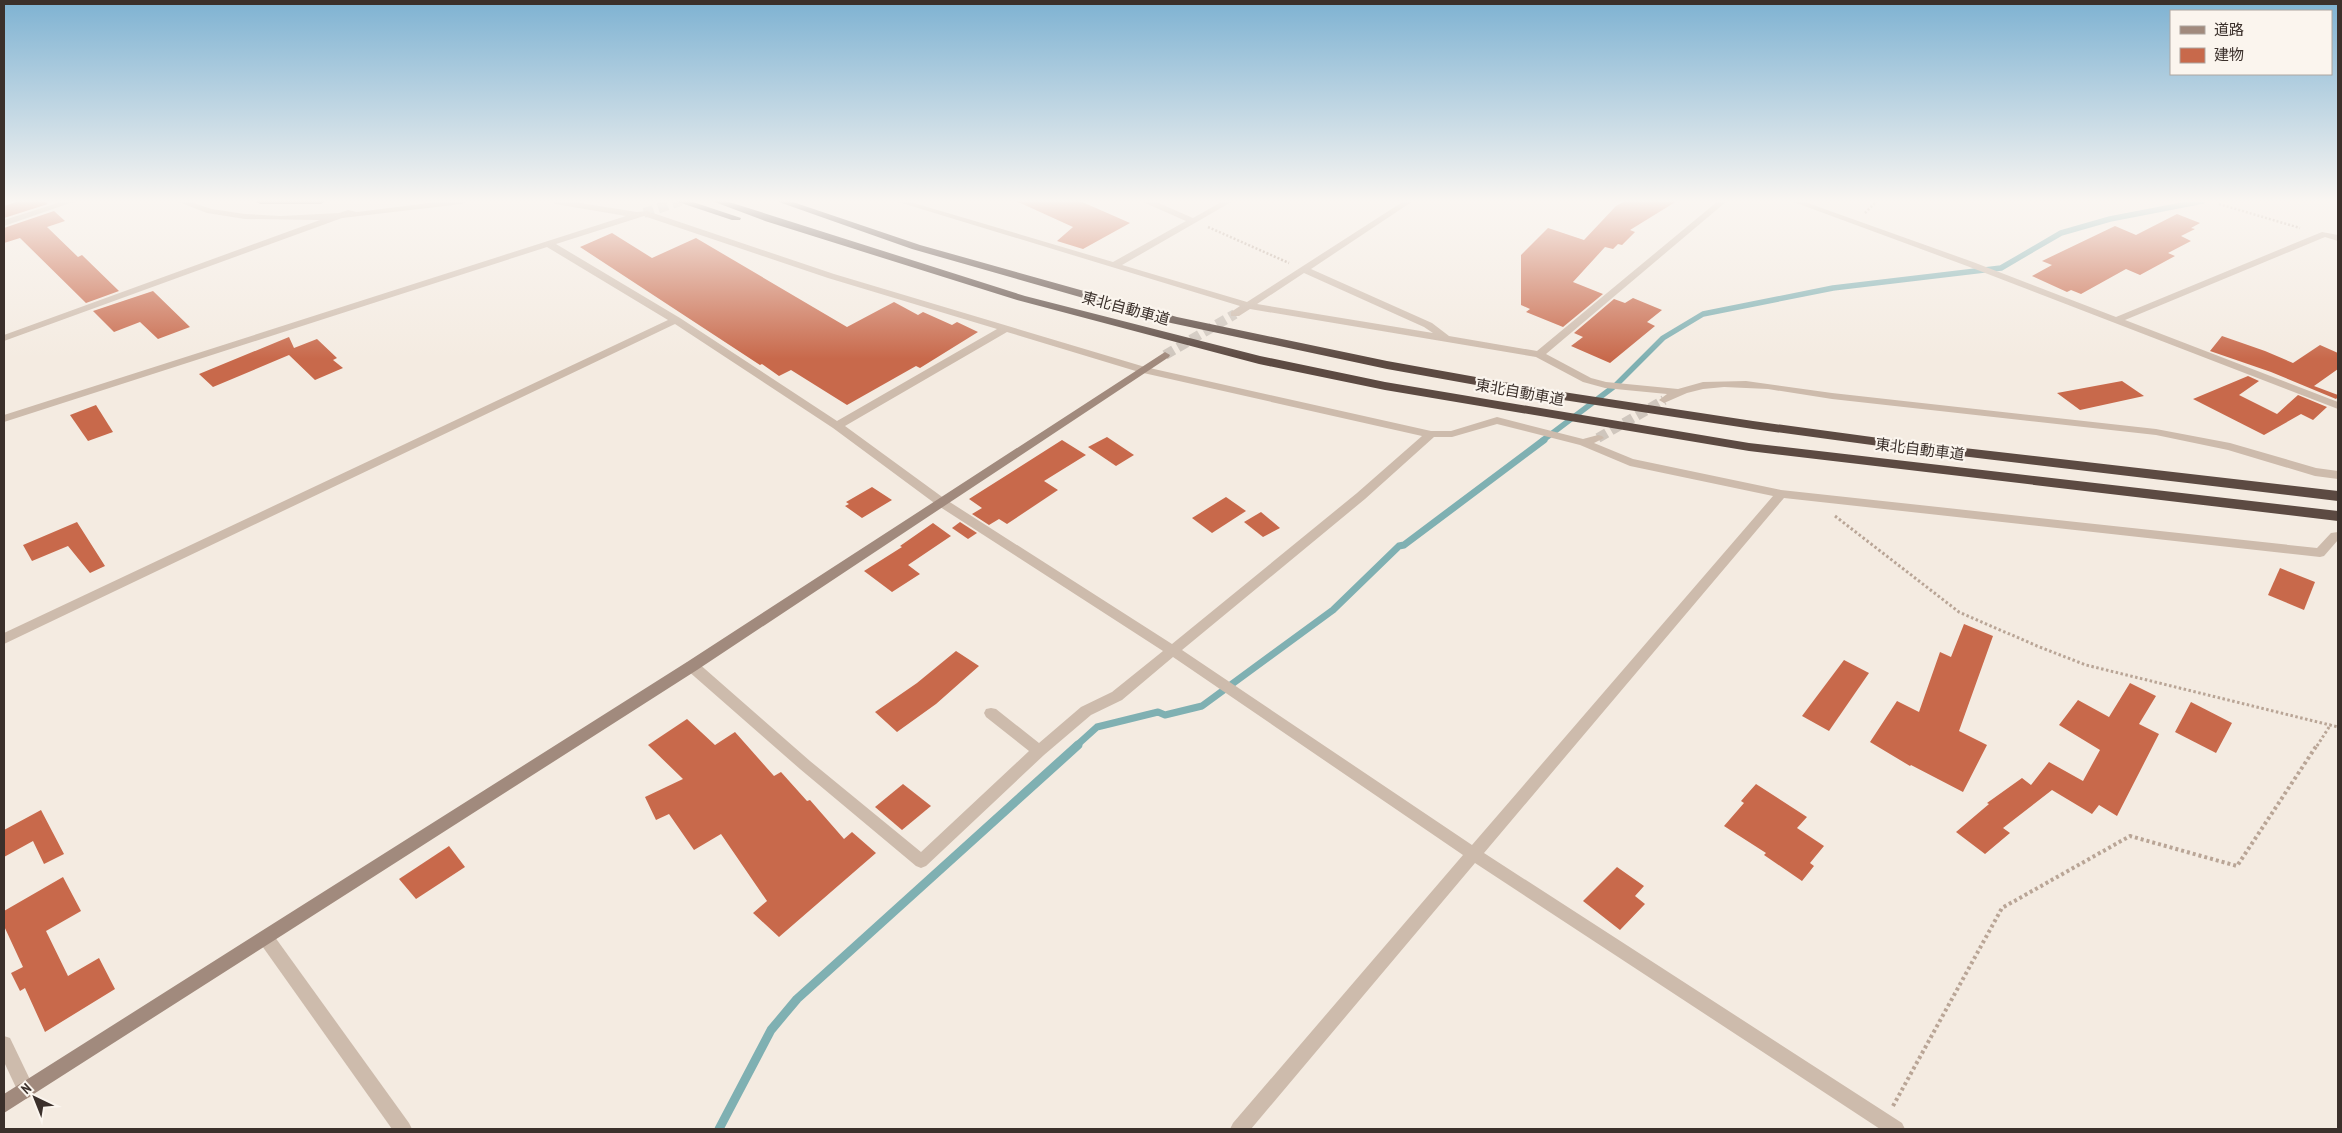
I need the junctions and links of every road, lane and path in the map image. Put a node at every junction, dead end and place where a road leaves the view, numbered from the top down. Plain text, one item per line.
1 (236, 254) edge
2 (522, 254) edge
3 (565, 254) edge
4 (765, 254) edge
5 (844, 254) edge
6 (879, 254) edge
7 (939, 254) edge
8 (958, 254) edge
9 (1074, 254) edge
10 (1135, 254) edge
11 (1269, 254) edge
12 (1327, 254) edge
13 (1659, 254) edge
14 (1942, 254) edge
15 (2277, 254) edge
16 (1290, 263) dead end
17 (1114, 266) junction
18 (1304, 269) junction
19 (1045, 285) junction
20 (1021, 298) junction
21 (1247, 305) junction
22 (1235, 314) tunnel mouth
23 (676, 320) junction
24 (2115, 321) junction
25 (1005, 329) junction
26 (4, 338) edge
27 (1449, 339) junction
28 (1539, 354) junction
29 (1164, 356) tunnel mouth
30 (1143, 370) junction
31 (1676, 392) junction
32 (1664, 400) tunnel mouth
33 (2338, 406) edge
34 (4, 419) edge
35 (837, 426) junction
36 (1432, 434) junction
37 (1598, 438) tunnel mouth
38 (1584, 443) junction
39 (2338, 475) edge
40 (1781, 494) junction
41 (2338, 496) edge
42 (1811, 497) junction
43 (941, 502) junction
44 (2338, 516) edge
45 (2338, 536) edge
46 (4, 639) edge
47 (1172, 650) junction
48 (692, 666) junction
49 (991, 713) dead end
50 (2331, 724) junction
51 (2338, 727) edge
52 (1039, 751) junction
53 (1474, 854) junction
54 (266, 938) junction
55 (4, 1044) edge
56 (26, 1090) junction
57 (4, 1104) edge
58 (1890, 1125) edge
59 (403, 1129) edge
60 (1239, 1129) edge

1 - 26 street
2 - 34 street
3 - 23 street
4 - 25 street
5 - 20 highway
6 - 20 highway, 東北自動車道
7 - 19 highway, 東北自動車道
8 - 19 highway
9 - 17 street
10 - 17 street
11 - 16 path
12 - 18 street
13 - 28 street
14 - 24 street
15 - 24 street
17 - 21 street
18 - 21 street
18 - 27 street
19 - 41 highway, 東北自動車道
20 - 44 highway, 東北自動車道
21 - 22 street
21 - 27 street
23 - 35 street
23 - 46 street
24 - 33 street
25 - 30 street
25 - 35 street
27 - 28 street
28 - 31 street
29 - 30 street
30 - 36 street
30 - 43 street
31 - 32 street
31 - 39 street
35 - 43 street
36 - 38 street
36 - 47 street
37 - 38 street
38 - 40 street
40 - 42 street
40 - 53 street
42 - 45 street
42 - 50 path
43 - 47 street
43 - 48 street
47 - 52 street
47 - 53 street
48 - 52 street
48 - 54 street
49 - 52 street
50 - 51 path
50 - 58 path
53 - 58 street
53 - 60 street
54 - 56 street
54 - 59 street
55 - 56 street
56 - 57 street

